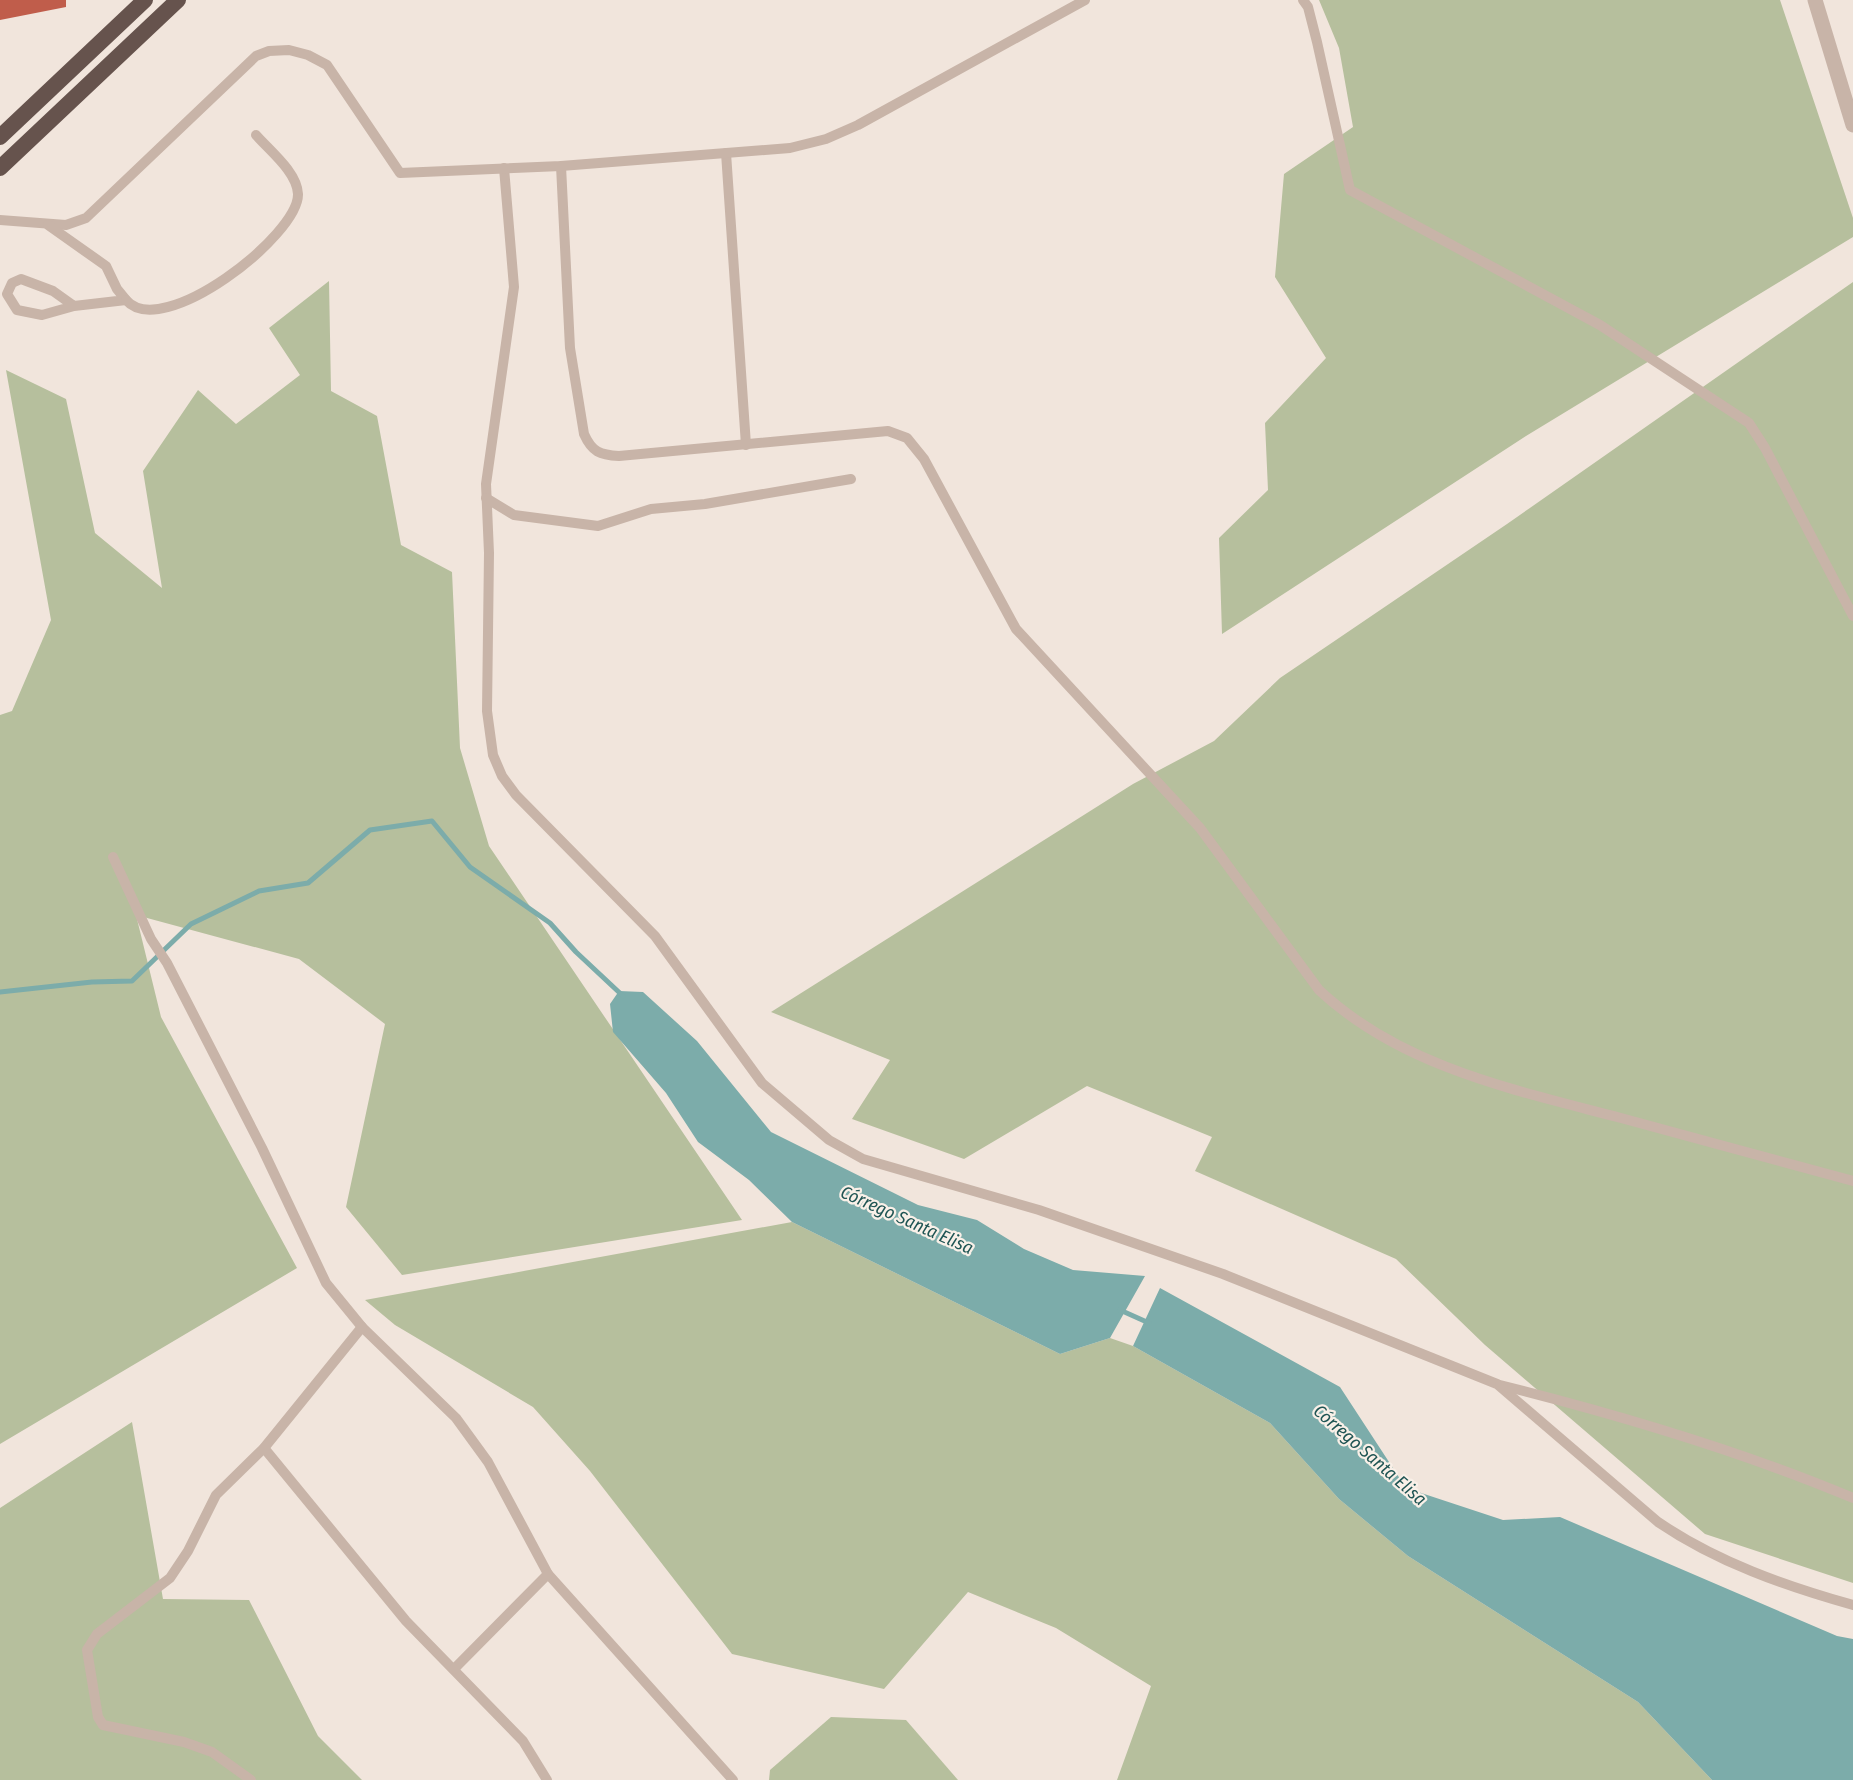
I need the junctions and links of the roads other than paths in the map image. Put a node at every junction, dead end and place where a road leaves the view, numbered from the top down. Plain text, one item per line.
1 (145, 0) edge
2 (178, 0) edge
3 (1085, 0) edge
4 (1303, 0) edge
5 (1815, 0) edge
6 (1853, 124) edge
7 (256, 135) dead end
8 (0, 137) edge
9 (726, 153) junction
10 (561, 166) junction
11 (0, 168) edge
12 (504, 168) junction
13 (0, 220) edge
14 (47, 224) junction
15 (126, 300) junction
16 (74, 306) junction
17 (746, 445) junction
18 (851, 479) dead end
19 (486, 498) junction
20 (1853, 616) edge
21 (113, 857) dead end
22 (1853, 1181) edge
23 (362, 1327) junction
24 (1497, 1384) junction
25 (264, 1448) junction
26 (1853, 1498) edge
27 (548, 1574) junction
28 (1853, 1605) edge
29 (454, 1669) junction
30 (250, 1780) edge
31 (547, 1780) edge
32 (733, 1780) edge

1 - 8 highway
2 - 11 highway
3 - 9 lane
4 - 20 lane
5 - 6 street
7 - 15 lane
9 - 10 lane
9 - 17 lane
10 - 12 lane
10 - 17 lane
12 - 14 lane
12 - 19 lane
13 - 14 lane
14 - 15 lane
15 - 16 lane
16 - 16 lane
17 - 22 lane
18 - 19 lane
19 - 24 lane
21 - 23 lane
23 - 25 lane
23 - 27 lane
24 - 26 lane
24 - 28 lane
25 - 29 lane
25 - 30 lane
27 - 29 lane
27 - 32 lane
29 - 31 lane

